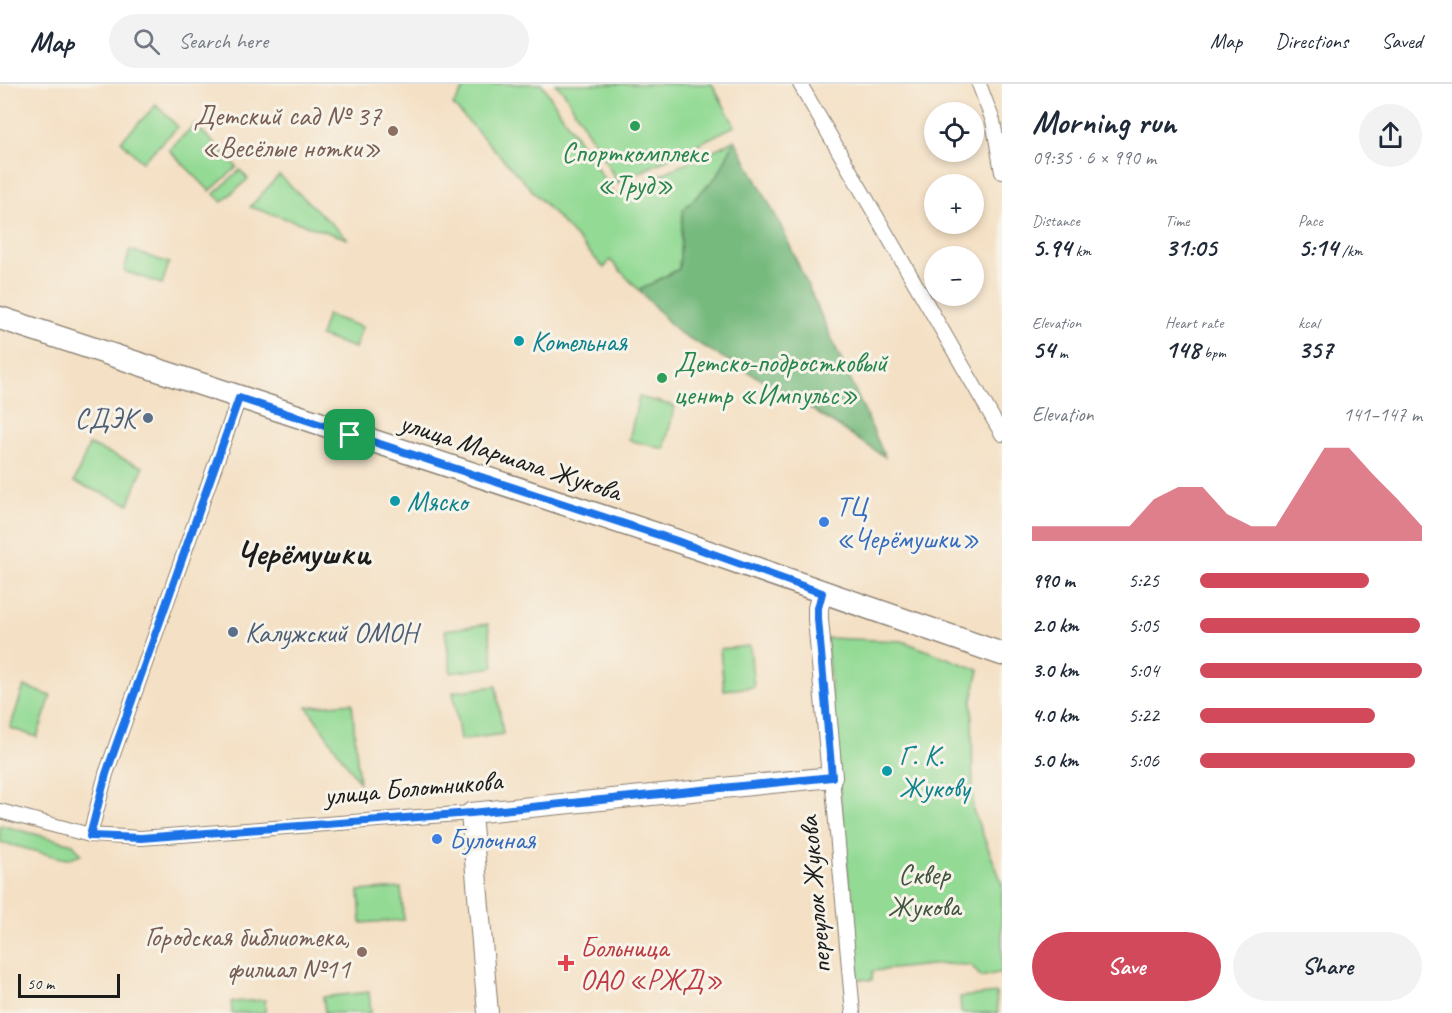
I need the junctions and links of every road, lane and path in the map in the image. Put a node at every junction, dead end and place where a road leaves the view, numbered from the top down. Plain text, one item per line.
1 (800, 84) edge
2 (980, 84) edge
3 (1002, 172) edge
4 (0, 318) edge
5 (239, 398) junction
6 (1002, 434) edge
7 (822, 593) junction
8 (1002, 654) edge
9 (832, 777) junction
10 (0, 811) edge
11 (471, 813) junction
12 (90, 836) junction
13 (488, 1013) edge
14 (853, 1013) edge

1 - 6 street
2 - 3 street
4 - 5 main road, улица Маршала Жукова
5 - 7 main road, улица Маршала Жукова
5 - 12 street
7 - 8 main road, улица Маршала Жукова
7 - 9 street, переулок Жукова
9 - 11 street, улица Болотникова
9 - 14 street, переулок Жукова
10 - 12 street, улица Болотникова
11 - 12 street, улица Болотникова
11 - 13 street

